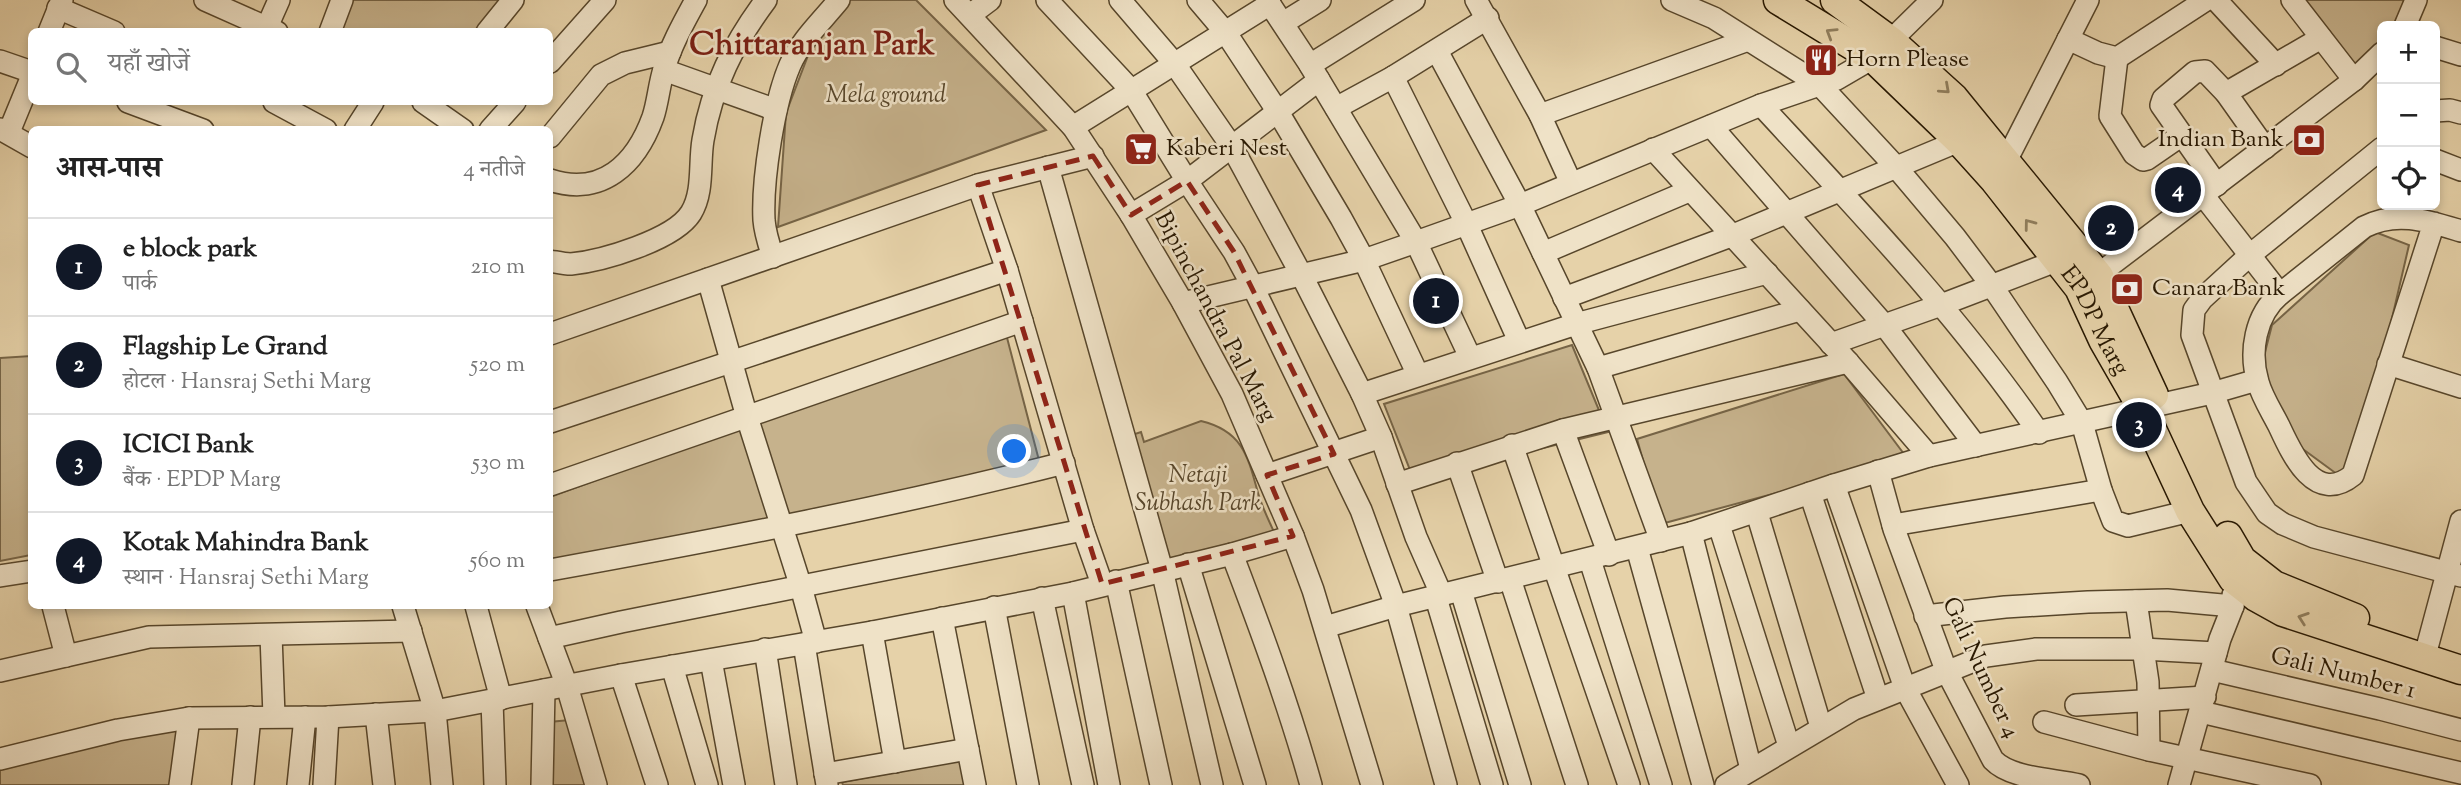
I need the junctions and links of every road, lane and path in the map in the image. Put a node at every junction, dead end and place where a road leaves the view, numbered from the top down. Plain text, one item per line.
1 (205, 0) edge
2 (279, 0) edge
3 (342, 0) edge
4 (513, 0) edge
5 (605, 0) edge
6 (696, 0) edge
7 (766, 0) edge
8 (839, 0) edge
9 (990, 0) edge
10 (1047, 0) edge
11 (1120, 0) edge
12 (1198, 0) edge
13 (1320, 0) edge
14 (1414, 0) edge
15 (1476, 0) edge
16 (1777, 0) edge
17 (1835, 0) edge
18 (1932, 0) edge
19 (2088, 0) edge
20 (2206, 0) edge
21 (2216, 0) edge
22 (2292, 0) edge
23 (2416, 0) edge
24 (1269, 2) edge
25 (1681, 2) edge
26 (60, 4) edge
27 (963, 7) edge
28 (1488, 19) junction
29 (2406, 21) edge
30 (1283, 23) junction
31 (51, 28) edge
32 (106, 28) edge
33 (270, 28) edge
34 (272, 28) edge
35 (332, 28) edge
36 (490, 28) edge
37 (1226, 33) junction
38 (2321, 38) junction
39 (2068, 39) junction
40 (1748, 40) junction
41 (2440, 49) edge
42 (1882, 50) junction
43 (1437, 51) junction
44 (2461, 55) edge
45 (2117, 58) junction
46 (2377, 58) edge
47 (553, 59) edge
48 (0, 61) edge
49 (667, 61) junction
50 (1174, 63) junction
51 (2276, 65) junction
52 (28, 72) edge
53 (1315, 72) junction
54 (1393, 77) junction
55 (2354, 80) junction
56 (28, 82) edge
57 (1820, 85) junction
58 (715, 88) junction
59 (1131, 90) junction
60 (2226, 93) junction
61 (136, 105) edge
62 (280, 105) edge
63 (371, 105) edge
64 (431, 105) edge
65 (512, 105) edge
66 (1760, 105) junction
67 (1336, 108) junction
68 (776, 110) junction
69 (2440, 111) edge
70 (1278, 112) junction
71 (2461, 113) edge
72 (1540, 115) junction
73 (1711, 125) junction
74 (192, 126) edge
75 (319, 126) edge
76 (358, 126) edge
77 (458, 126) edge
78 (494, 126) edge
79 (1073, 127) junction
80 (4, 131) edge
81 (2178, 131) junction
82 (553, 133) edge
83 (1959, 141) junction
84 (28, 145) edge
85 (1232, 147) junction
86 (2265, 148) junction
87 (1653, 149) junction
88 (2377, 152) edge
89 (1093, 156) junction
90 (2440, 162) edge
91 (2005, 163) junction
92 (1048, 167) junction
93 (1896, 167) junction
94 (2461, 170) edge
95 (553, 180) edge
96 (1186, 181) junction
97 (1571, 183) junction
98 (978, 185) junction
99 (1840, 190) junction
100 (2210, 190) junction
101 (1689, 191) junction
102 (1520, 205) junction
103 (1788, 212) junction
104 (1131, 215) junction
105 (1466, 223) junction
106 (2434, 223) junction
107 (2461, 230) edge
108 (1731, 236) junction
109 (1416, 242) junction
110 (1543, 253) junction
111 (2250, 255) junction
112 (773, 257) junction
113 (1364, 260) junction
114 (2056, 261) junction
115 (553, 262) edge
116 (1007, 270) junction
117 (1767, 273) junction
118 (1302, 276) junction
119 (708, 279) junction
120 (2089, 282) junction
121 (1992, 286) junction
122 (1253, 287) junction
123 (2280, 294) junction
124 (1564, 298) junction
125 (1183, 303) junction
126 (1941, 305) junction
127 (1800, 310) junction
128 (1022, 321) junction
129 (1576, 324) junction
130 (1885, 326) junction
131 (553, 330) edge
132 (1519, 341) junction
133 (1831, 344) junction
134 (1470, 357) junction
135 (731, 361) junction
136 (1848, 362) junction
137 (2388, 364) junction
138 (1598, 368) junction
139 (1418, 374) junction
140 (2257, 380) junction
141 (2461, 387) edge
142 (2212, 393) junction
143 (1362, 394) junction
144 (2150, 406) junction
145 (1616, 416) junction
146 (747, 417) junction
147 (553, 421) edge
148 (2082, 423) junction
149 (1563, 429) junction
150 (2039, 433) junction
151 (1381, 437) junction
152 (1512, 445) junction
153 (1976, 446) junction
154 (1334, 454) junction
155 (1929, 456) junction
156 (1064, 463) junction
157 (1457, 463) junction
158 (1878, 471) junction
159 (1267, 475) junction
160 (553, 484) edge
161 (1397, 484) junction
162 (1834, 485) junction
163 (2101, 490) junction
164 (1810, 494) junction
165 (2190, 511) junction
166 (1757, 513) junction
167 (2461, 521) edge
168 (1719, 525) junction
169 (1893, 525) junction
170 (782, 528) junction
171 (1083, 530) junction
172 (1691, 533) junction
173 (1293, 536) junction
174 (1661, 541) junction
175 (1637, 548) junction
176 (1232, 554) junction
177 (1600, 557) junction
178 (1188, 564) junction
179 (1555, 568) junction
180 (553, 569) edge
181 (1162, 570) junction
182 (28, 572) edge
183 (2454, 573) edge
184 (0, 576) edge
185 (1504, 581) junction
186 (2236, 581) junction
187 (1109, 582) junction
188 (801, 587) junction
189 (1073, 593) junction
190 (1446, 595) junction
191 (1042, 598) junction
192 (2136, 601) junction
193 (1396, 606) junction
194 (994, 607) junction
195 (54, 609) edge
196 (404, 609) edge
197 (477, 609) edge
198 (538, 609) edge
199 (1925, 616) junction
200 (942, 618) junction
201 (1325, 627) junction
202 (411, 631) junction
203 (872, 632) junction
204 (271, 635) junction
205 (549, 638) junction
206 (810, 643) junction
207 (765, 649) junction
208 (2143, 649) junction
209 (2426, 653) junction
210 (66, 656) junction
211 (2461, 657) edge
212 (711, 660) junction
213 (2214, 662) junction
214 (672, 666) junction
215 (1946, 670) junction
216 (2461, 670) edge
217 (0, 671) edge
218 (621, 674) junction
219 (568, 686) junction
220 (1905, 688) junction
221 (544, 690) junction
222 (1878, 699) junction
223 (496, 700) junction
224 (2149, 700) junction
225 (2076, 705) dead end
226 (2203, 705) junction
227 (435, 711) junction
228 (376, 714) junction
229 (274, 716) junction
230 (250, 717) junction
231 (305, 717) junction
232 (328, 717) junction
233 (189, 718) junction
234 (2044, 722) dead end
235 (1821, 727) junction
236 (2461, 730) edge
237 (1789, 746) junction
238 (968, 749) junction
239 (2149, 750) junction
240 (0, 759) edge
241 (2187, 759) junction
242 (895, 762) junction
243 (1999, 766) junction
244 (1751, 769) junction
245 (2461, 773) edge
246 (826, 780) edge
247 (180, 785) edge
248 (243, 785) edge
249 (298, 785) edge
250 (324, 785) edge
251 (383, 785) edge
252 (442, 785) edge
253 (495, 785) edge
254 (542, 785) edge
255 (596, 785) edge
256 (657, 785) edge
257 (707, 785) edge
258 (734, 785) edge
259 (786, 785) edge
260 (975, 785) edge
261 (1028, 785) edge
262 (1083, 785) edge
263 (1109, 785) edge
264 (1161, 785) edge
265 (1212, 785) edge
266 (1255, 785) edge
267 (1311, 785) edge
268 (1372, 785) edge
269 (1446, 785) edge
270 (1492, 785) edge
271 (1520, 785) edge
272 (1577, 785) edge
273 (1629, 785) edge
274 (1661, 785) edge
275 (1703, 785) edge
276 (1726, 785) edge
277 (1958, 785) edge
278 (2013, 785) edge
279 (2079, 785) edge
280 (2179, 785) edge
281 (2310, 785) edge

1 - 33 street
2 - 34 street
3 - 35 street
4 - 36 street
5 - 47 street
6 - 49 street
7 - 58 street
8 - 68 street
9 - 27 street
10 - 59 street
11 - 50 street
12 - 37 street
13 - 30 street
14 - 53 street
15 - 28 street
42 -> 16 main road, EPDP Marg
17 - 42 main road, EPDP Marg
18 - 42 street
19 - 39 street
20 - 45 street
21 - 51 street
22 - 38 street
23 - 29 street
24 - 30 street
24 - 37 street
25 - 40 street
26 - 31 street
26 - 32 street
27 - 79 street, Bipinchandra Pal Marg
28 - 43 street
28 - 72 street
30 - 53 street
37 - 50 street
37 - 70 street
38 - 51 street
38 - 55 street
39 - 45 street
39 - 91 street
40 - 57 street
40 - 72 street
41 - 44 street
42 - 57 street
42 - 83 main road, EPDP Marg
42 -> 91 main road, EPDP Marg
43 - 54 street
43 - 102 street
45 - 81 street
46 - 55 street
48 - 52 street
49 - 58 street
49 - 82 street
49 - 95 street
50 - 59 street
50 - 85 street
51 - 60 street
53 - 67 street
53 - 70 street
54 - 67 street
54 - 105 street
55 - 86 street
56 - 80 street
57 - 66 street
57 - 93 street
58 - 68 street
58 - 115 street
59 - 79 street
59 - 96 street
60 - 81 street
60 - 86 street
61 - 74 street
62 - 75 street
63 - 76 street
64 - 77 street
65 - 78 street
66 - 73 street
66 - 99 street
67 - 109 street
68 - 112 street
69 - 71 street
70 - 85 street
70 - 113 street
72 - 97 street
73 - 87 street
73 - 103 street
79 - 89 street, Bipinchandra Pal Marg
80 - 84 street
81 - 100 street
83 - 93 street
114 -> 83 main road, EPDP Marg
85 - 96 street
85 - 118 street
86 - 100 street
87 - 97 street
87 - 101 street
88 - 111 street
89 - 92 street
89 - 104 street, Bipinchandra Pal Marg
90 - 94 street
91 - 120 main road, EPDP Marg
92 - 98 street
92 - 181 street
93 - 99 street
93 - 121 street
96 - 104 street
96 - 122 street
97 - 102 street
98 - 112 street
98 - 116 street
99 - 103 street
99 - 126 street
100 - 111 street
100 - 120 street
101 - 108 street
101 - 110 street
102 - 105 street
102 - 110 street
103 - 108 street
103 - 130 street
104 - 125 street, Bipinchandra Pal Marg
105 - 109 street
105 - 132 street
106 - 107 street
106 - 123 street
106 - 137 street
108 - 117 street
108 - 124 street
109 - 113 street
109 - 134 street
110 - 124 street
111 - 123 street
111 - 142 street
112 - 119 street
113 - 118 street
113 - 139 street
114 - 120 main road, EPDP Marg
114 - 121 street
116 - 128 street
116 - 135 street
117 - 127 street
117 - 129 street
118 - 122 street
118 - 143 street
119 - 131 street
119 - 135 street
120 - 144 main road, EPDP Marg
121 - 126 street
121 - 148 street
122 - 125 street
122 - 154 street
123 - 140 street
124 - 129 street
125 - 159 street, Bipinchandra Pal Marg
126 - 130 street
126 - 150 street
127 - 133 street
127 - 138 street
128 - 146 street
128 - 156 street
129 - 132 street
129 - 138 street
130 - 133 street
130 - 153 street
132 - 134 street
133 - 136 street
134 - 139 street
135 - 146 street
135 - 147 street
136 - 145 street
136 - 155 street
137 - 140 street
137 - 141 street
138 - 145 street
139 - 143 street
140 - 142 street
142 - 144 street
142 - 183 street
143 - 151 street
144 - 148 street
144 - 165 main road, EPDP Marg
144 - 186 main road, EPDP Marg
145 - 149 street
145 - 174 street
146 - 160 street
146 - 170 street
148 - 150 street
148 - 163 street
149 - 152 street
149 - 177 street
150 - 153 street
151 - 154 street
151 - 161 street
152 - 157 street
152 - 179 street
153 - 155 street
154 - 159 street
154 - 193 street
155 - 158 street
156 - 170 street
156 - 171 street
157 - 161 street
157 - 185 street
158 - 162 street
158 - 169 street, Gali Number 4
159 - 173 street, Bipinchandra Pal Marg
161 - 190 street
162 - 164 street
162 - 220 street
163 - 165 street
163 - 169 street
164 - 166 street
164 - 222 street
165 - 186 main road, EPDP Marg
166 - 168 street
166 - 235 street
167 - 183 street
168 - 172 street
168 - 237 street
169 - 199 street, Gali Number 4
170 - 180 street
170 - 188 street
171 - 187 street
171 - 188 street
172 - 174 street
172 - 244 street
173 - 176 street
173 - 201 street, Bipinchandra Pal Marg
174 - 175 street
175 - 177 street
175 - 275 street
176 - 178 street
176 - 267 street
177 - 179 street
177 - 274 street
178 - 181 street
178 - 266 street
179 - 185 street
179 - 273 street
181 - 187 street
181 - 265 street
182 - 184 street
183 - 209 street
185 - 190 street
185 - 272 street
186 - 192 street
186 - 209 main road, EPDP Marg
186 - 213 street
187 - 189 street
187 - 264 street
188 - 205 street
188 - 206 street
189 - 191 street
189 - 263 street
190 - 193 street
190 - 270 street
190 - 271 street
191 - 194 street
191 - 262 street
192 - 199 street
192 - 208 street
193 - 201 street
193 - 269 street
194 - 200 street
194 - 261 street
195 - 210 street
196 - 202 street
197 - 223 street
198 - 205 street
199 - 215 street, Gali Number 4
200 - 203 street
200 - 238 street
201 - 268 street, Bipinchandra Pal Marg
202 - 204 street
202 - 227 street
203 - 206 street
203 - 242 street
204 - 210 street
204 - 229 street
205 - 219 street
206 - 207 street
206 - 246 street
207 - 212 street
207 - 259 street
208 - 213 street, Gali Number 1
208 - 215 street, Gali Number 1
208 - 224 street
209 - 211 main road, EPDP Marg
209 - 216 main road, EPDP Marg
210 - 217 street
212 - 214 street
212 - 258 street
213 - 226 street
213 - 236 street, Gali Number 1
214 - 218 street
214 - 257 street
215 - 220 street, Gali Number 1
215 - 243 street, Gali Number 4
218 - 219 street
218 - 256 street
219 - 221 street
219 - 255 street
220 - 222 street, Gali Number 1
220 - 277 street
221 - 223 street
221 - 254 street
222 - 235 street, Gali Number 1
223 - 227 street
223 - 253 street
224 - 225 street
224 - 226 street
224 - 239 street
226 - 241 street
226 - 245 street
227 - 228 street
227 - 252 street
228 - 232 street
228 - 251 street
229 - 230 street
229 - 231 street
230 - 233 street
230 - 248 street
231 - 232 street
231 - 249 street
232 - 250 street
233 - 240 street
233 - 247 street
234 - 239 street
235 - 237 street, Gali Number 1
237 - 244 street, Gali Number 1
238 - 242 street
238 - 260 street
239 - 241 street
241 - 280 street
241 - 281 street
242 - 246 street
243 - 278 street
243 - 279 street, Gali Number 4
244 - 276 street, Gali Number 1

